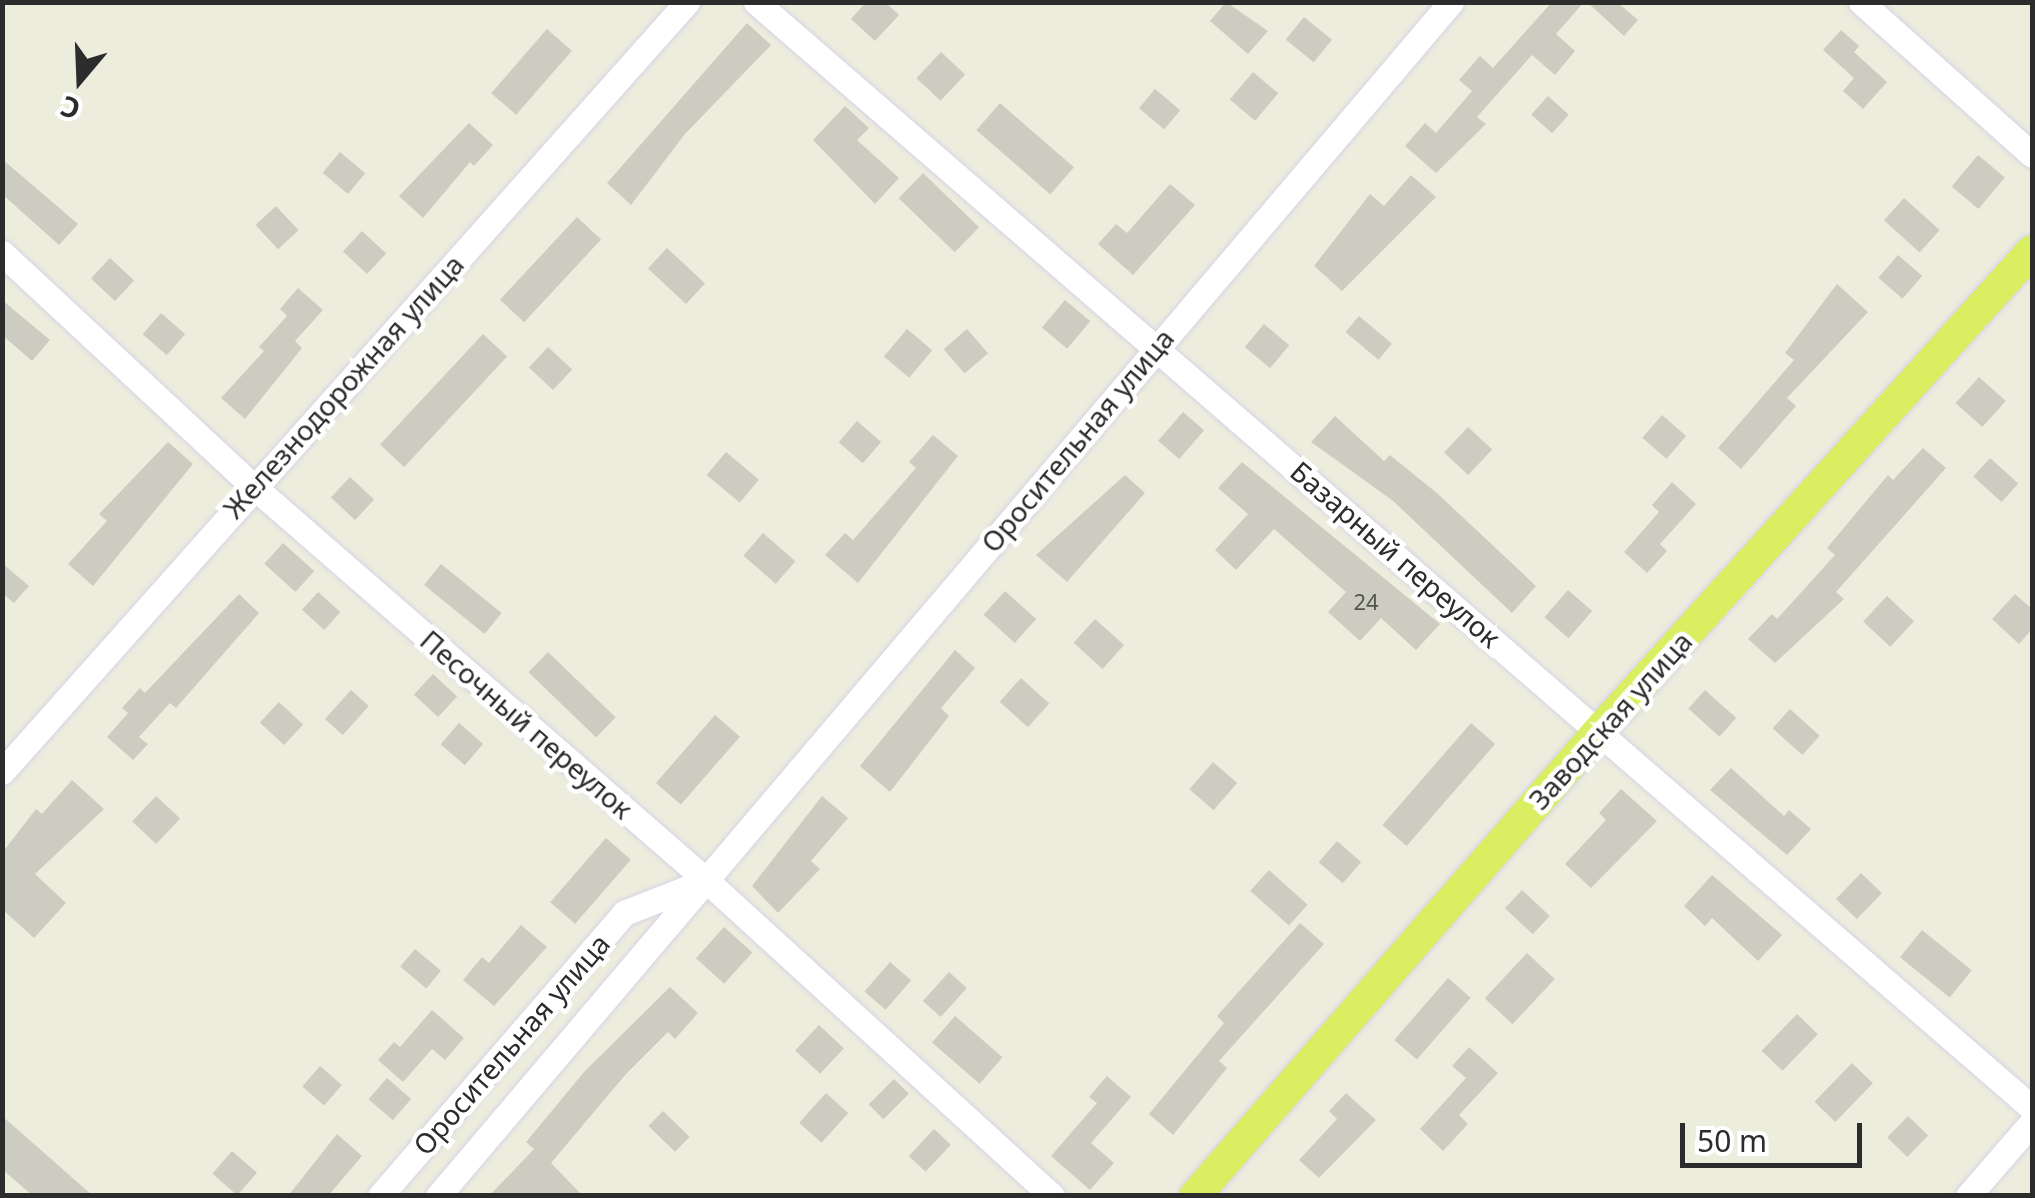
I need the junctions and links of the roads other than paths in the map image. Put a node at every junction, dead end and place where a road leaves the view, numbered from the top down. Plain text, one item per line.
1 (688, 2) edge
2 (756, 2) edge
3 (1451, 2) edge
4 (1861, 2) edge
5 (2032, 155) edge
6 (2032, 251) edge
7 (2, 253) edge
8 (1156, 346) junction
9 (253, 486) junction
10 (1599, 731) junction
11 (2, 772) edge
12 (706, 880) junction
13 (2032, 1108) edge
14 (2032, 1122) edge
15 (380, 1196) edge
16 (438, 1196) edge
17 (1052, 1196) edge
18 (1195, 1196) edge
19 (1968, 1196) edge

1 - 9 street, Железнодорожная улица
2 - 8 street, Базарный переулок
3 - 8 street, Оросительная улица
4 - 5 street
6 - 10 main road, Заводская улица
7 - 9 street, Песочный переулок
8 - 10 street, Базарный переулок
8 - 12 street, Оросительная улица
9 - 11 street, Железнодорожная улица
9 - 12 street, Песочный переулок
10 - 13 street, Базарный переулок
10 - 18 main road, Заводская улица
12 - 15 street, Оросительная улица
12 - 16 street, Оросительная улица
12 - 17 street, Песочный переулок
14 - 19 street

